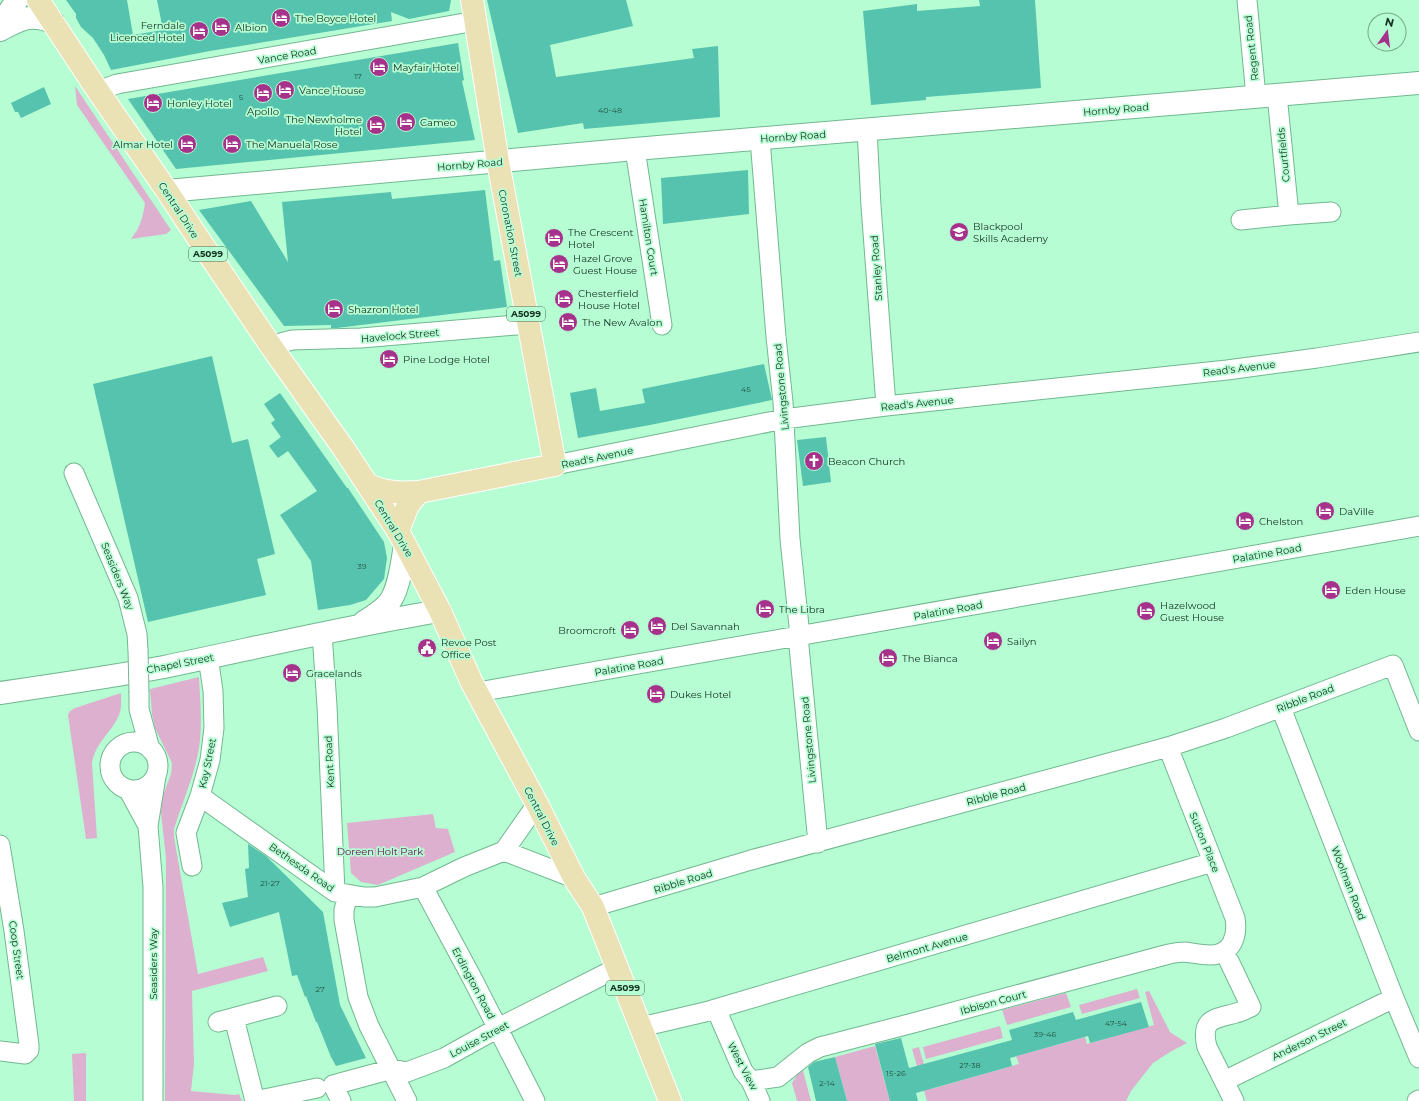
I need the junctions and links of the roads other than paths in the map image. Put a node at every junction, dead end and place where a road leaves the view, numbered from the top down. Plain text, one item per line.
1 (17, 0) edge
2 (38, 0) edge
3 (472, 0) edge
4 (1247, 0) edge
5 (0, 21) edge
6 (476, 21) junction
7 (53, 22) junction
8 (0, 30) edge
9 (1419, 83) edge
10 (98, 91) junction
11 (1267, 96) junction
12 (867, 130) junction
13 (760, 139) junction
14 (635, 149) junction
15 (498, 162) junction
16 (167, 191) junction
17 (1331, 212) dead end
18 (1290, 215) junction
19 (1241, 220) dead end
20 (528, 324) junction
21 (662, 326) dead end
22 (1419, 342) edge
23 (273, 349) junction
24 (886, 406) junction
25 (784, 419) junction
26 (555, 465) junction
27 (74, 473) dead end
28 (367, 484) junction
29 (419, 492) junction
30 (1419, 526) edge
31 (402, 538) junction
32 (440, 611) junction
33 (358, 626) junction
34 (322, 633) junction
35 (799, 636) junction
36 (208, 657) junction
37 (478, 692) junction
38 (0, 693) edge
39 (139, 701) junction
40 (1281, 708) junction
41 (1419, 731) edge
42 (123, 745) junction
43 (1168, 747) junction
44 (150, 749) junction
45 (156, 776) junction
46 (128, 789) junction
47 (200, 796) junction
48 (537, 804) junction
49 (148, 826) junction
50 (818, 843) junction
51 (0, 845) edge
52 (504, 851) junction
53 (1213, 862) junction
54 (192, 866) dead end
55 (574, 878) junction
56 (423, 887) junction
57 (342, 893) junction
58 (593, 907) junction
59 (7, 929) edge
60 (1235, 938) joint
61 (1229, 962) dead end
62 (617, 968) junction
63 (1394, 998) junction
64 (277, 1006) dead end
65 (716, 1009) junction
66 (641, 1027) junction
67 (498, 1028) junction
68 (0, 1051) edge
69 (1419, 1058) edge
70 (392, 1069) junction
71 (752, 1081) junction
72 (1224, 1081) junction
73 (330, 1091) edge
74 (153, 1101) edge
75 (255, 1101) edge
76 (407, 1101) edge
77 (535, 1101) edge
78 (670, 1101) edge
79 (760, 1101) edge
80 (1234, 1101) edge

1 - 5 main road
2 - 7 main road, Central Drive / A5099
3 - 6 main road, Coronation Street / A5099
4 - 11 street, Regent Road
6 - 10 street, Vance Road
6 - 15 main road, Coronation Street / A5099
7 - 8 main road
7 - 10 main road, Central Drive / A5099
9 - 11 main road, Hornby Road
10 - 16 main road, Central Drive / A5099
11 - 12 main road, Hornby Road
11 - 18 street, Courtfields
12 - 13 main road, Hornby Road
12 - 24 street, Stanley Road
13 - 14 main road, Hornby Road
13 - 25 street, Livingstone Road
14 - 15 main road, Hornby Road
14 - 21 street, Hamilton Court
15 - 16 main road, Hornby Road
15 - 20 main road, Coronation Street / A5099
16 - 23 main road, Central Drive / A5099
17 - 18 street
18 - 19 street
20 - 23 street, Havelock Street
20 - 26 main road, Coronation Street / A5099
22 - 24 street, Read's Avenue
23 - 28 main road, Central Drive / A5099
24 - 25 street, Read's Avenue
25 - 26 street, Read's Avenue
25 - 35 street, Livingstone Road
26 - 29 main road, Read's Avenue
27 - 39 street, Seasiders Way, bridge
28 - 29 main road, Read's Avenue
28 - 31 main road, Central Drive / A5099
29 - 31 main road
30 - 35 street, Palatine Road
31 - 32 main road, Central Drive / A5099
31 - 33 main road, Chapel Street
32 - 33 main road, Chapel Street
32 - 37 main road, Central Drive / A5099
33 - 34 main road, Chapel Street
34 - 36 main road, Chapel Street
34 - 57 street, Kent Road
35 - 37 street, Palatine Road
35 - 50 street, Livingstone Road
36 - 38 main road, Chapel Street
36 - 47 street, Kay Street
37 - 48 main road, Central Drive / A5099
39 - 42 street, Seasiders Way
39 - 44 street, Seasiders Way
40 - 41 street, Ribble Road
40 - 43 street, Ribble Road
40 - 63 street, Woolman Road
42 - 44 street
42 - 46 street, Seasiders Way
43 - 50 street, Ribble Road
43 - 53 street, Sutton Place
44 - 45 street, Seasiders Way
45 - 46 street
45 - 49 street, Seasiders Way
46 - 49 street, Seasiders Way
47 - 54 street, Kay Street
47 - 57 street, Bethesda Road
48 - 52 street
48 - 55 main road, Central Drive / A5099
49 - 74 street, Seasiders Way
50 - 58 street, Ribble Road
51 - 59 street, Coop Street
52 - 55 street
52 - 56 street, Bethesda Road
53 - 60 street, Sutton Place
53 - 65 street, Belmont Avenue
55 - 58 main road, Central Drive / A5099
56 - 57 street, Bethesda Road
56 - 67 street, Erdington Road
57 - 70 street, Kent Road
58 - 62 main road, Central Drive / A5099
59 - 68 street, Coop Street
60 - 71 street, Ibbison Court
61 - 72 street
62 - 66 main road, Central Drive / A5099
62 - 67 street, Louise Street
63 - 69 street, Woolman Road
63 - 72 street, Anderson Street
64 - 75 street, Louise Street
65 - 66 street, Belmont Avenue
65 - 71 street, West View
66 - 78 main road, Central Drive / A5099
67 - 70 street, Louise Street
67 - 77 street, Erdington Road
70 - 73 street, Louise Street
70 - 76 street, Kent Road
71 - 79 street, West View
72 - 80 street
73 - 75 street, Louise Street

